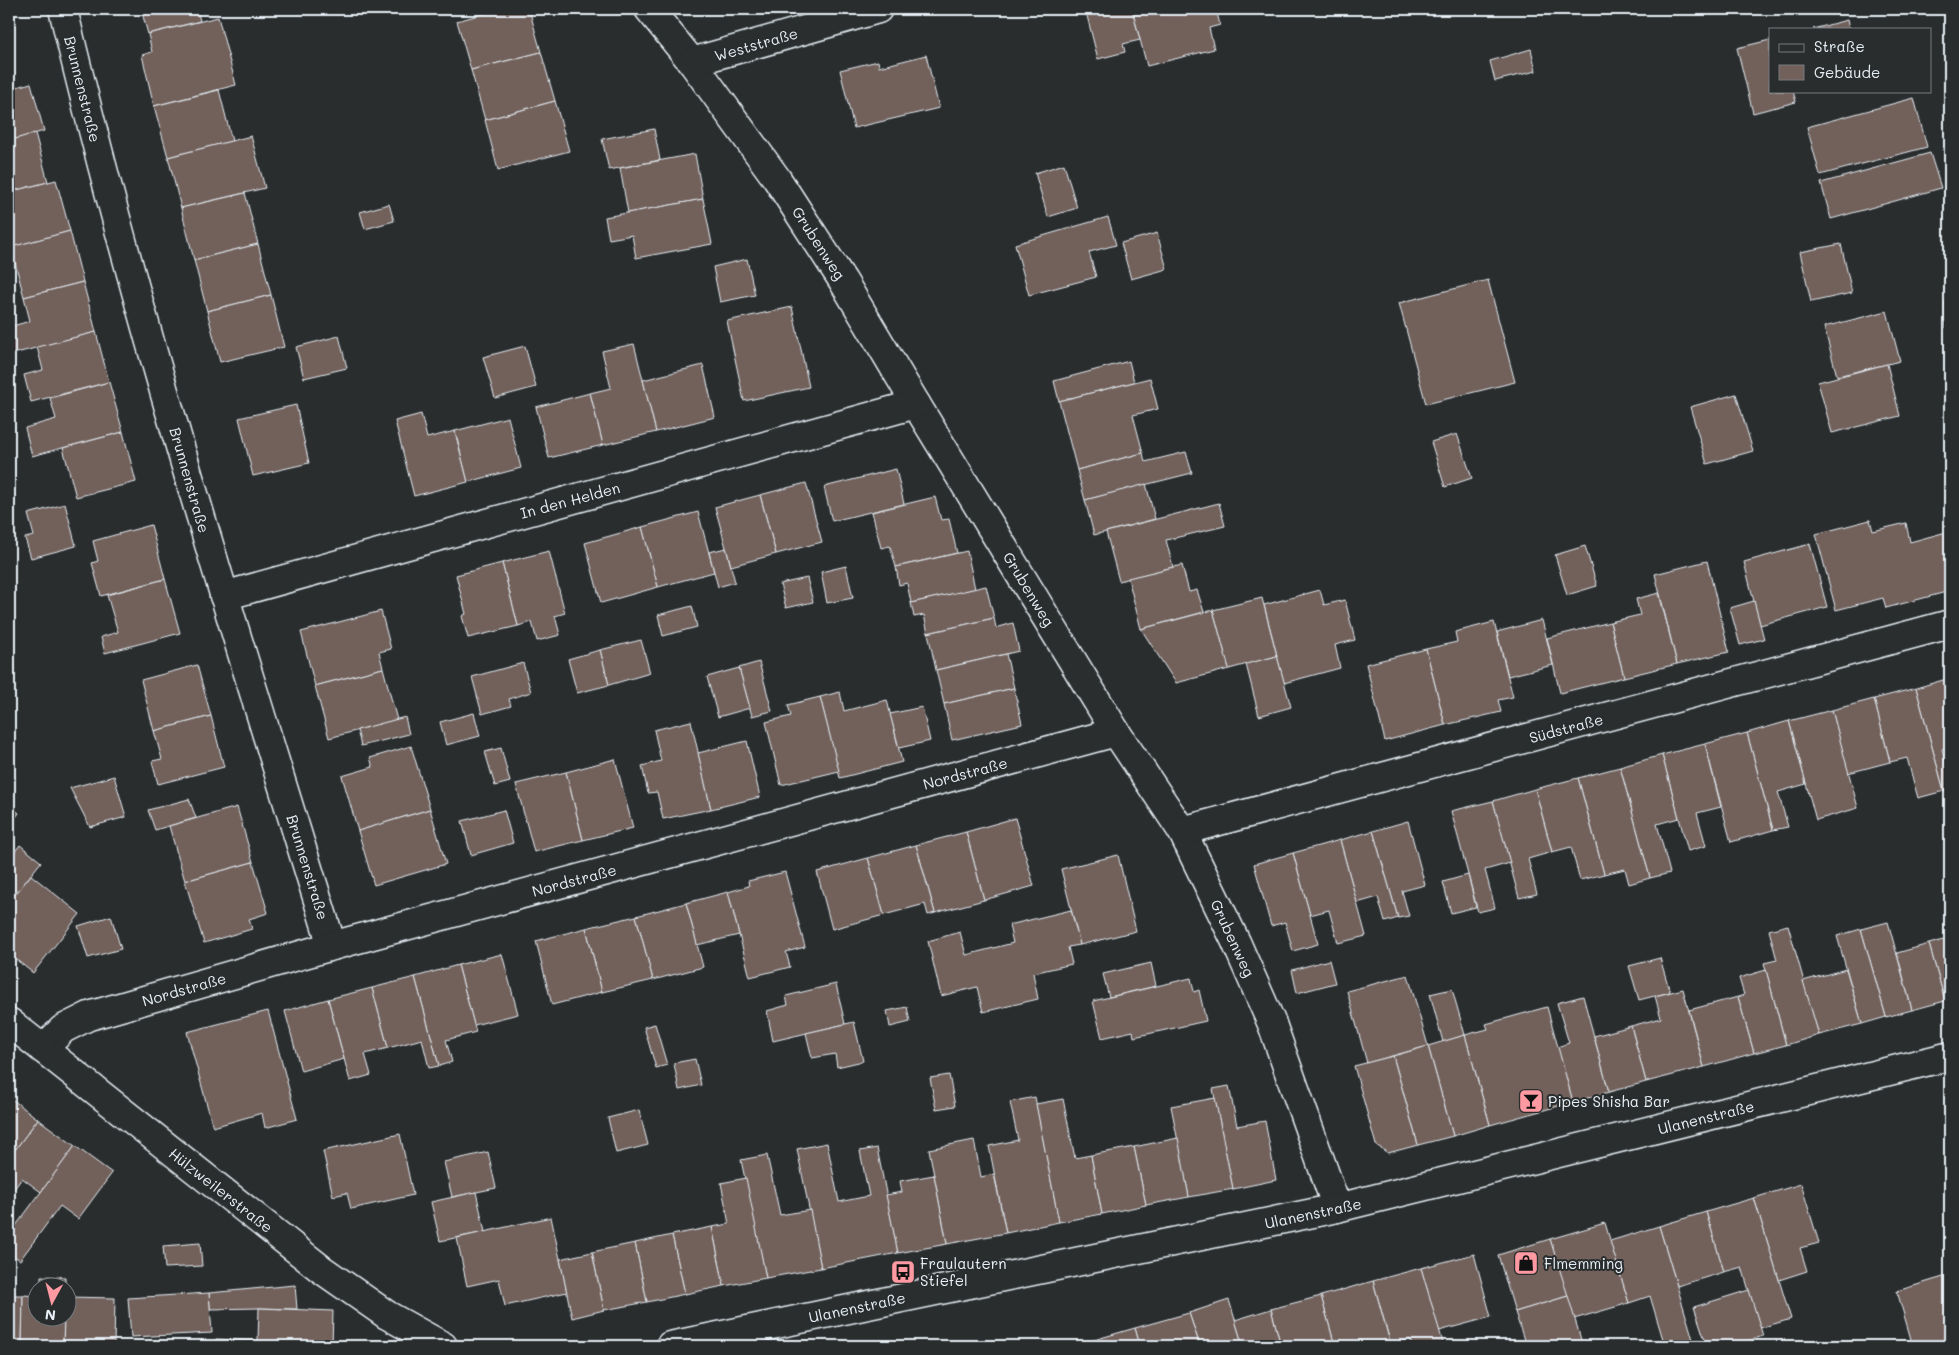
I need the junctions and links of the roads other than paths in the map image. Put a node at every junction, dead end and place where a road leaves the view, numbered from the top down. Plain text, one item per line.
1 (63, 9) edge
2 (649, 9) edge
3 (878, 9) edge
4 (692, 62) junction
5 (916, 404) junction
6 (224, 596) junction
7 (1950, 624) edge
8 (1116, 732) junction
9 (1182, 831) junction
10 (332, 946) junction
11 (9, 1022) edge
12 (43, 1049) junction
13 (1950, 1056) edge
14 (1337, 1208) junction
15 (442, 1346) edge
16 (670, 1346) edge

1 - 6 street, Brunnenstraße
2 - 4 street, Grubenweg
3 - 4 street, Weststraße
4 - 5 street, Grubenweg
5 - 6 street, In den Helden
5 - 8 street, Grubenweg
6 - 10 street, Brunnenstraße
7 - 9 street, Südstraße
8 - 9 street, Grubenweg
8 - 10 street, Nordstraße
9 - 14 street, Grubenweg
10 - 12 street, Nordstraße
11 - 12 street, Hülzweilerstraße
12 - 15 street, Hülzweilerstraße
13 - 14 street, Ulanenstraße
14 - 16 street, Ulanenstraße

